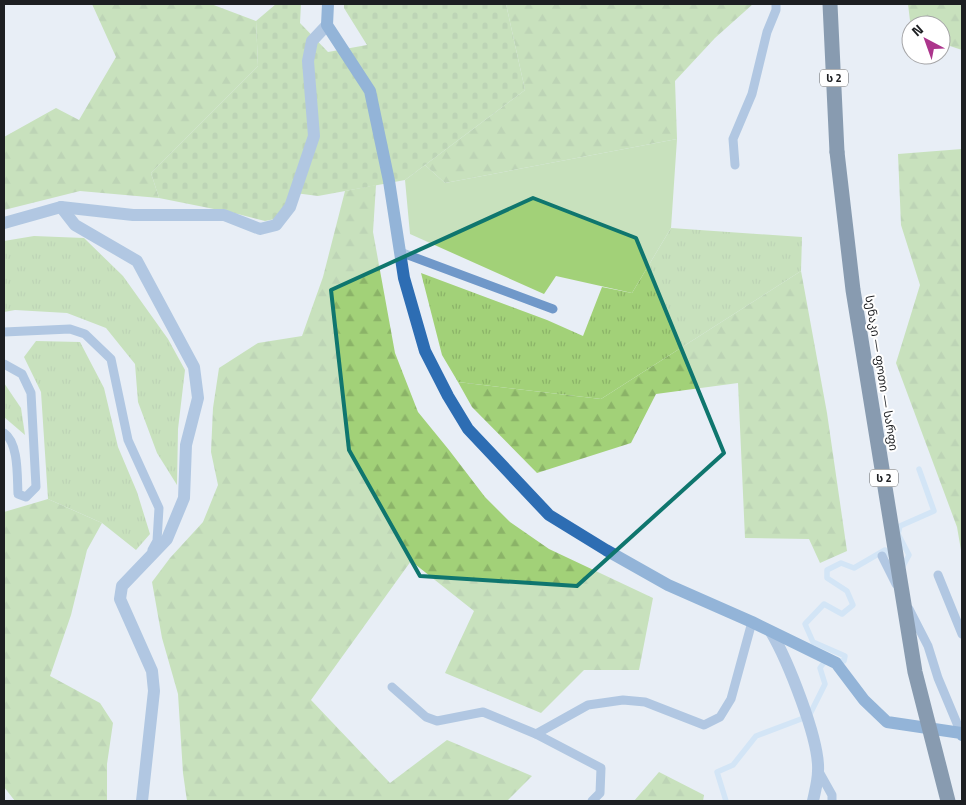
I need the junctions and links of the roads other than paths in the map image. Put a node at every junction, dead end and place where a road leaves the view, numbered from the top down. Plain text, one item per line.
1 (328, 4) edge
2 (776, 4) edge
3 (830, 4) edge
4 (327, 25) junction
5 (735, 165) dead end
6 (61, 207) junction
7 (4, 223) edge
8 (400, 252) junction
9 (553, 309) dead end
10 (4, 332) edge
11 (4, 364) edge
12 (4, 433) edge
13 (882, 556) dead end
14 (147, 559) junction
15 (938, 575) dead end
16 (752, 622) junction
17 (771, 632) junction
18 (962, 634) edge
19 (392, 687) dead end
20 (962, 731) edge
21 (536, 734) junction
22 (818, 770) junction
23 (142, 801) edge
24 (592, 801) edge
25 (813, 801) edge
26 (832, 801) edge
27 (948, 801) edge

1 - 4 street
2 - 5 lane
3 - 27 highway, სენაკი — ფოთი — სარფი / ს 2, bridge
4 - 6 street
4 - 8 street
6 - 7 street
6 - 14 street
8 - 9 lane
8 - 16 street
10 - 14 lane
11 - 12 lane
13 - 20 lane
14 - 23 street
15 - 18 lane
16 - 17 street
16 - 21 lane
17 - 20 street
17 - 22 street
19 - 21 lane
21 - 24 lane
22 - 25 street
22 - 26 lane

